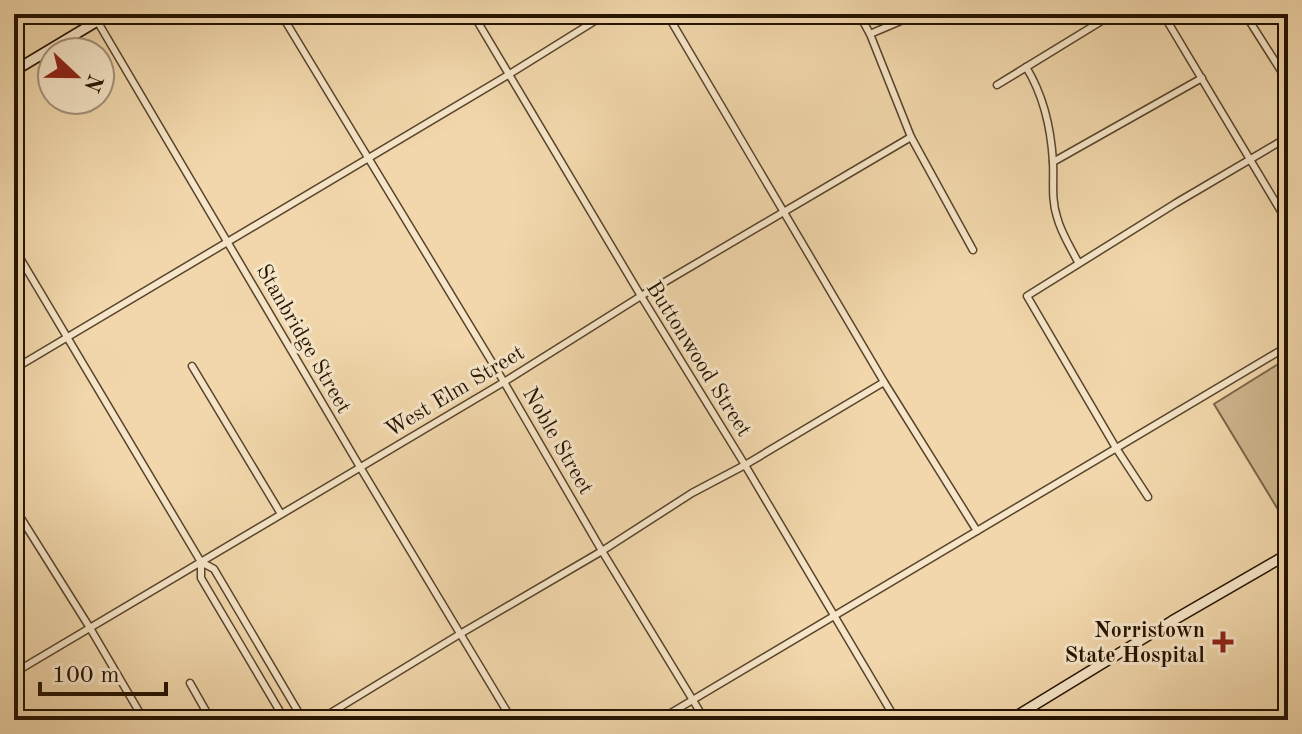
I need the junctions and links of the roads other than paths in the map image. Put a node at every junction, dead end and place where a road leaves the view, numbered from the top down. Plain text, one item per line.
1 (109, 14) edge
2 (281, 14) edge
3 (473, 14) edge
4 (606, 14) edge
5 (667, 14) edge
6 (859, 14) edge
7 (917, 14) edge
8 (1113, 14) edge
9 (1163, 14) edge
10 (1245, 14) edge
11 (96, 18) edge
12 (870, 34) junction
13 (1026, 67) junction
14 (14, 71) edge
15 (508, 75) junction
16 (1288, 75) edge
17 (1202, 78) junction
18 (997, 85) dead end
19 (911, 137) junction
20 (1288, 137) edge
21 (369, 158) junction
22 (1250, 159) junction
23 (1053, 162) junction
24 (783, 212) junction
25 (1288, 223) edge
26 (228, 242) junction
27 (14, 248) edge
28 (973, 250) dead end
29 (1078, 262) junction
30 (641, 296) junction
31 (67, 338) junction
32 (1288, 346) edge
33 (192, 366) dead end
34 (14, 369) edge
35 (504, 382) junction
36 (884, 382) junction
37 (1116, 448) junction
38 (745, 465) junction
39 (360, 467) junction
40 (1148, 497) dead end
41 (14, 507) edge
42 (281, 514) junction
43 (977, 531) junction
44 (602, 551) junction
45 (1288, 554) edge
46 (201, 562) junction
47 (834, 617) junction
48 (90, 628) junction
49 (460, 634) junction
50 (254, 637) junction
51 (240, 645) junction
52 (14, 673) edge
53 (190, 683) dead end
54 (693, 699) junction
55 (144, 720) edge
56 (211, 720) edge
57 (285, 720) edge
58 (303, 720) edge
59 (319, 720) edge
60 (512, 720) edge
61 (659, 720) edge
62 (705, 720) edge
63 (896, 720) edge
64 (1010, 720) edge

1 - 11 street
2 - 21 street, Noble Street
3 - 15 street, Buttonwood Street
4 - 15 street
5 - 24 street
6 - 12 street
7 - 12 street
8 - 13 street
9 - 17 street
10 - 16 street
11 - 14 street
11 - 26 street, Stanbridge Street
12 - 19 street
13 - 18 street
13 - 23 street
15 - 21 street
15 - 30 street, Buttonwood Street
17 - 22 street
17 - 23 street
19 - 24 street, West Elm Street
19 - 28 street
20 - 22 street
21 - 26 street
21 - 35 street, Noble Street
22 - 25 street
22 - 29 street
23 - 29 street
24 - 30 street, West Elm Street
24 - 36 street
26 - 31 street
26 - 39 street, Stanbridge Street
27 - 31 street
29 - 37 street
30 - 35 street, West Elm Street
30 - 38 street, Buttonwood Street
31 - 34 street
31 - 46 street
32 - 37 street
33 - 42 street
35 - 39 street, West Elm Street
35 - 44 street, Noble Street
36 - 38 street
36 - 43 street
37 - 40 street
37 - 43 street
38 - 44 street
38 - 47 street, Buttonwood Street
39 - 42 street, West Elm Street
39 - 49 street, Stanbridge Street
41 - 48 street
42 - 46 street, West Elm Street
43 - 47 street
44 - 49 street
44 - 54 street, Noble Street
45 - 64 street
46 - 48 street, West Elm Street
46 - 50 street
46 - 51 street
47 - 54 street
47 - 63 street, Buttonwood Street
48 - 52 street, West Elm Street
48 - 55 street
49 - 59 street
49 - 60 street, Stanbridge Street
50 - 51 street
50 - 58 street
51 - 57 street
53 - 56 street
54 - 61 street
54 - 62 street, Noble Street

